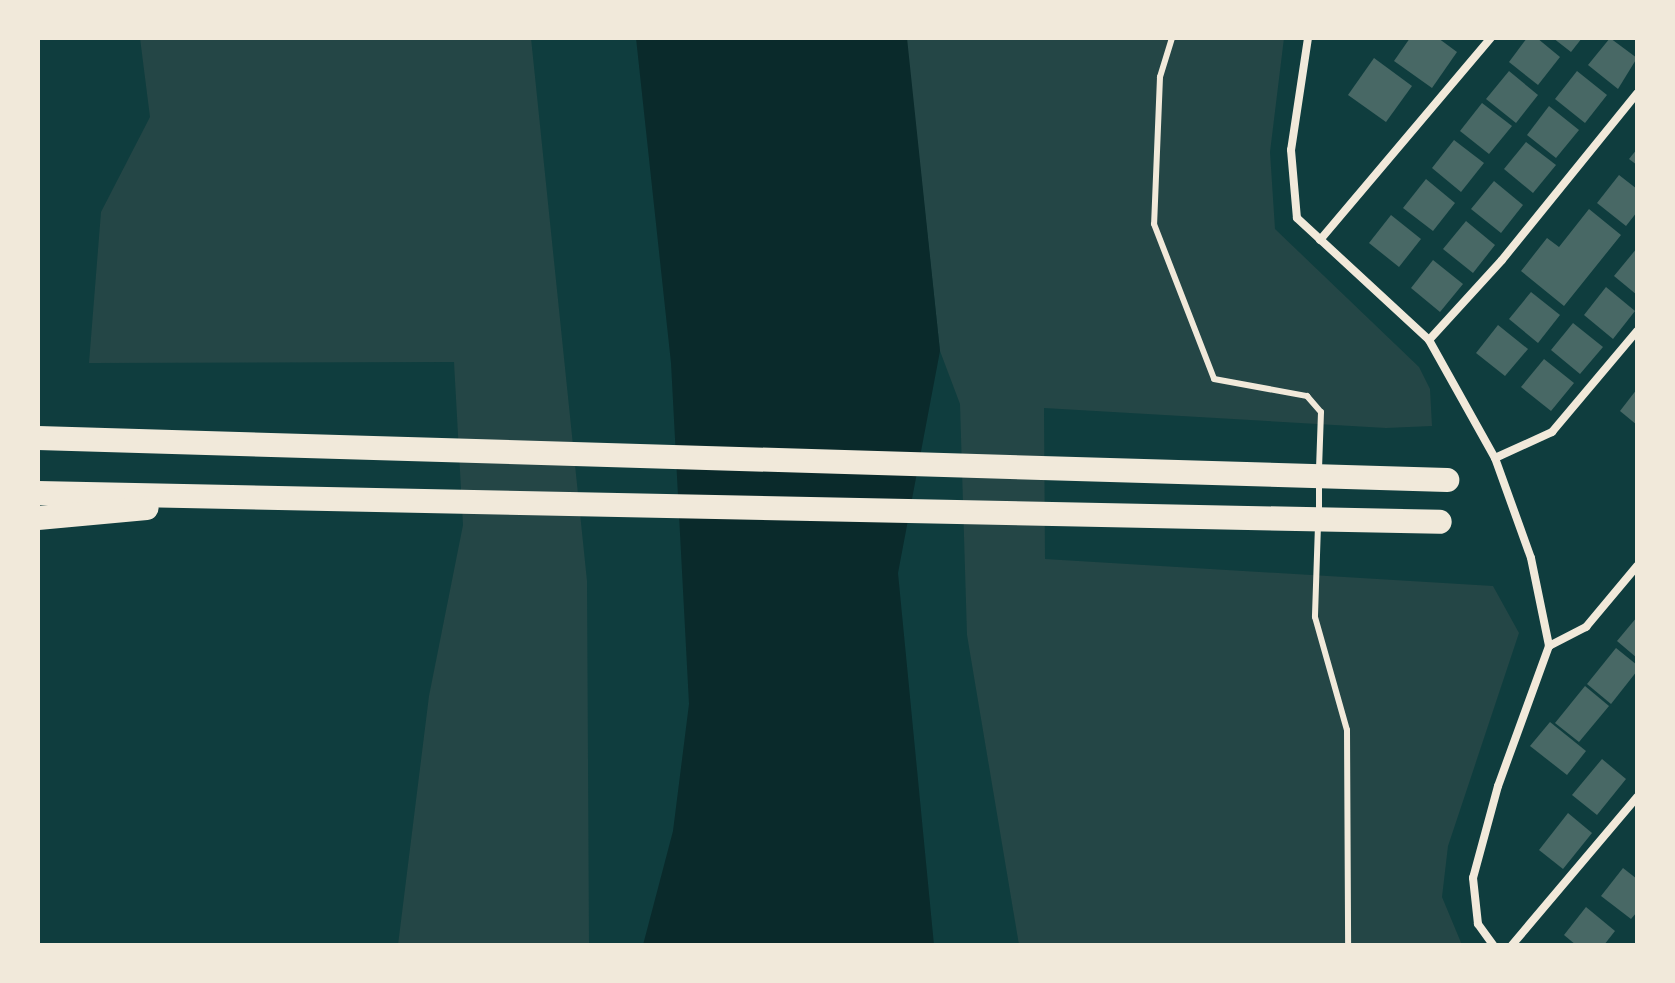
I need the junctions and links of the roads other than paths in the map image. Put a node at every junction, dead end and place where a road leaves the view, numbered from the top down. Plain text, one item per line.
1 (1172, 38) edge
2 (1308, 38) edge
3 (1491, 38) edge
4 (1637, 93) edge
5 (1320, 240) junction
6 (1637, 331) edge
7 (1429, 340) junction
8 (38, 438) edge
9 (1495, 458) junction
10 (1447, 480) dead end
11 (47, 493) edge
12 (265, 496) junction
13 (42, 518) edge
14 (1440, 522) dead end
15 (1637, 566) edge
16 (1549, 646) junction
17 (1637, 797) edge
18 (1348, 945) edge
19 (1493, 945) edge
20 (1512, 945) edge

1 - 18 lane
2 - 5 street
3 - 5 street
4 - 7 street
5 - 7 street
6 - 9 street
7 - 9 street
8 - 10 highway
9 - 16 street
11 - 12 highway
12 - 13 highway
12 - 14 highway
15 - 16 street
16 - 19 street
17 - 20 street

